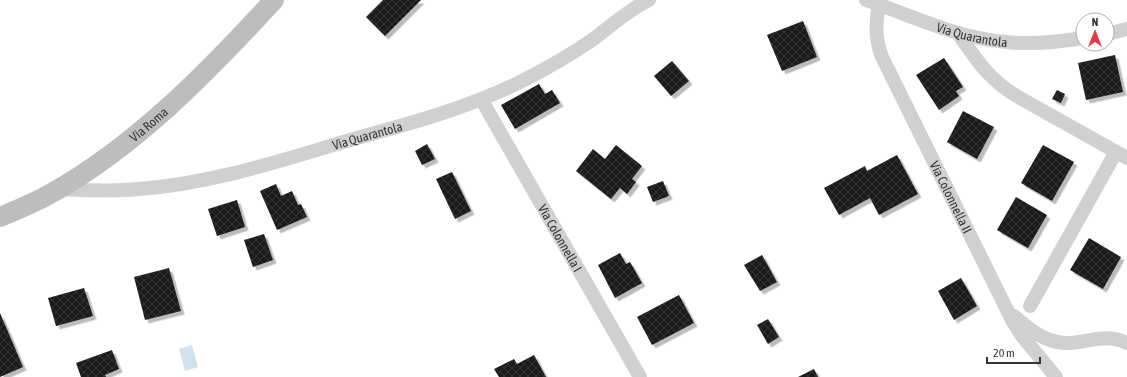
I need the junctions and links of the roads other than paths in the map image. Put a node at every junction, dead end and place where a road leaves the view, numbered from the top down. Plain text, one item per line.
1 (274, 0) edge
2 (649, 0) edge
3 (872, 2) edge
4 (1127, 29) edge
5 (1115, 32) edge
6 (958, 33) junction
7 (1075, 39) edge
8 (480, 99) junction
9 (1122, 155) edge
10 (58, 189) junction
11 (0, 217) edge
12 (1030, 306) dead end
13 (1006, 309) junction
14 (1127, 343) edge
15 (640, 377) edge
16 (1056, 377) edge

1 - 10 main road, Via Roma
2 - 8 street, Via Quarantola
3 - 6 street, Via Quarantola
3 - 13 street, Via Colonnella II
4 - 5 street
6 - 7 street, Via Quarantola
6 - 9 street
8 - 10 street, Via Quarantola
8 - 15 street, Via Colonnella I
9 - 12 street
10 - 11 main road, Via Roma
13 - 14 street
13 - 16 street, Via Colonnella II

